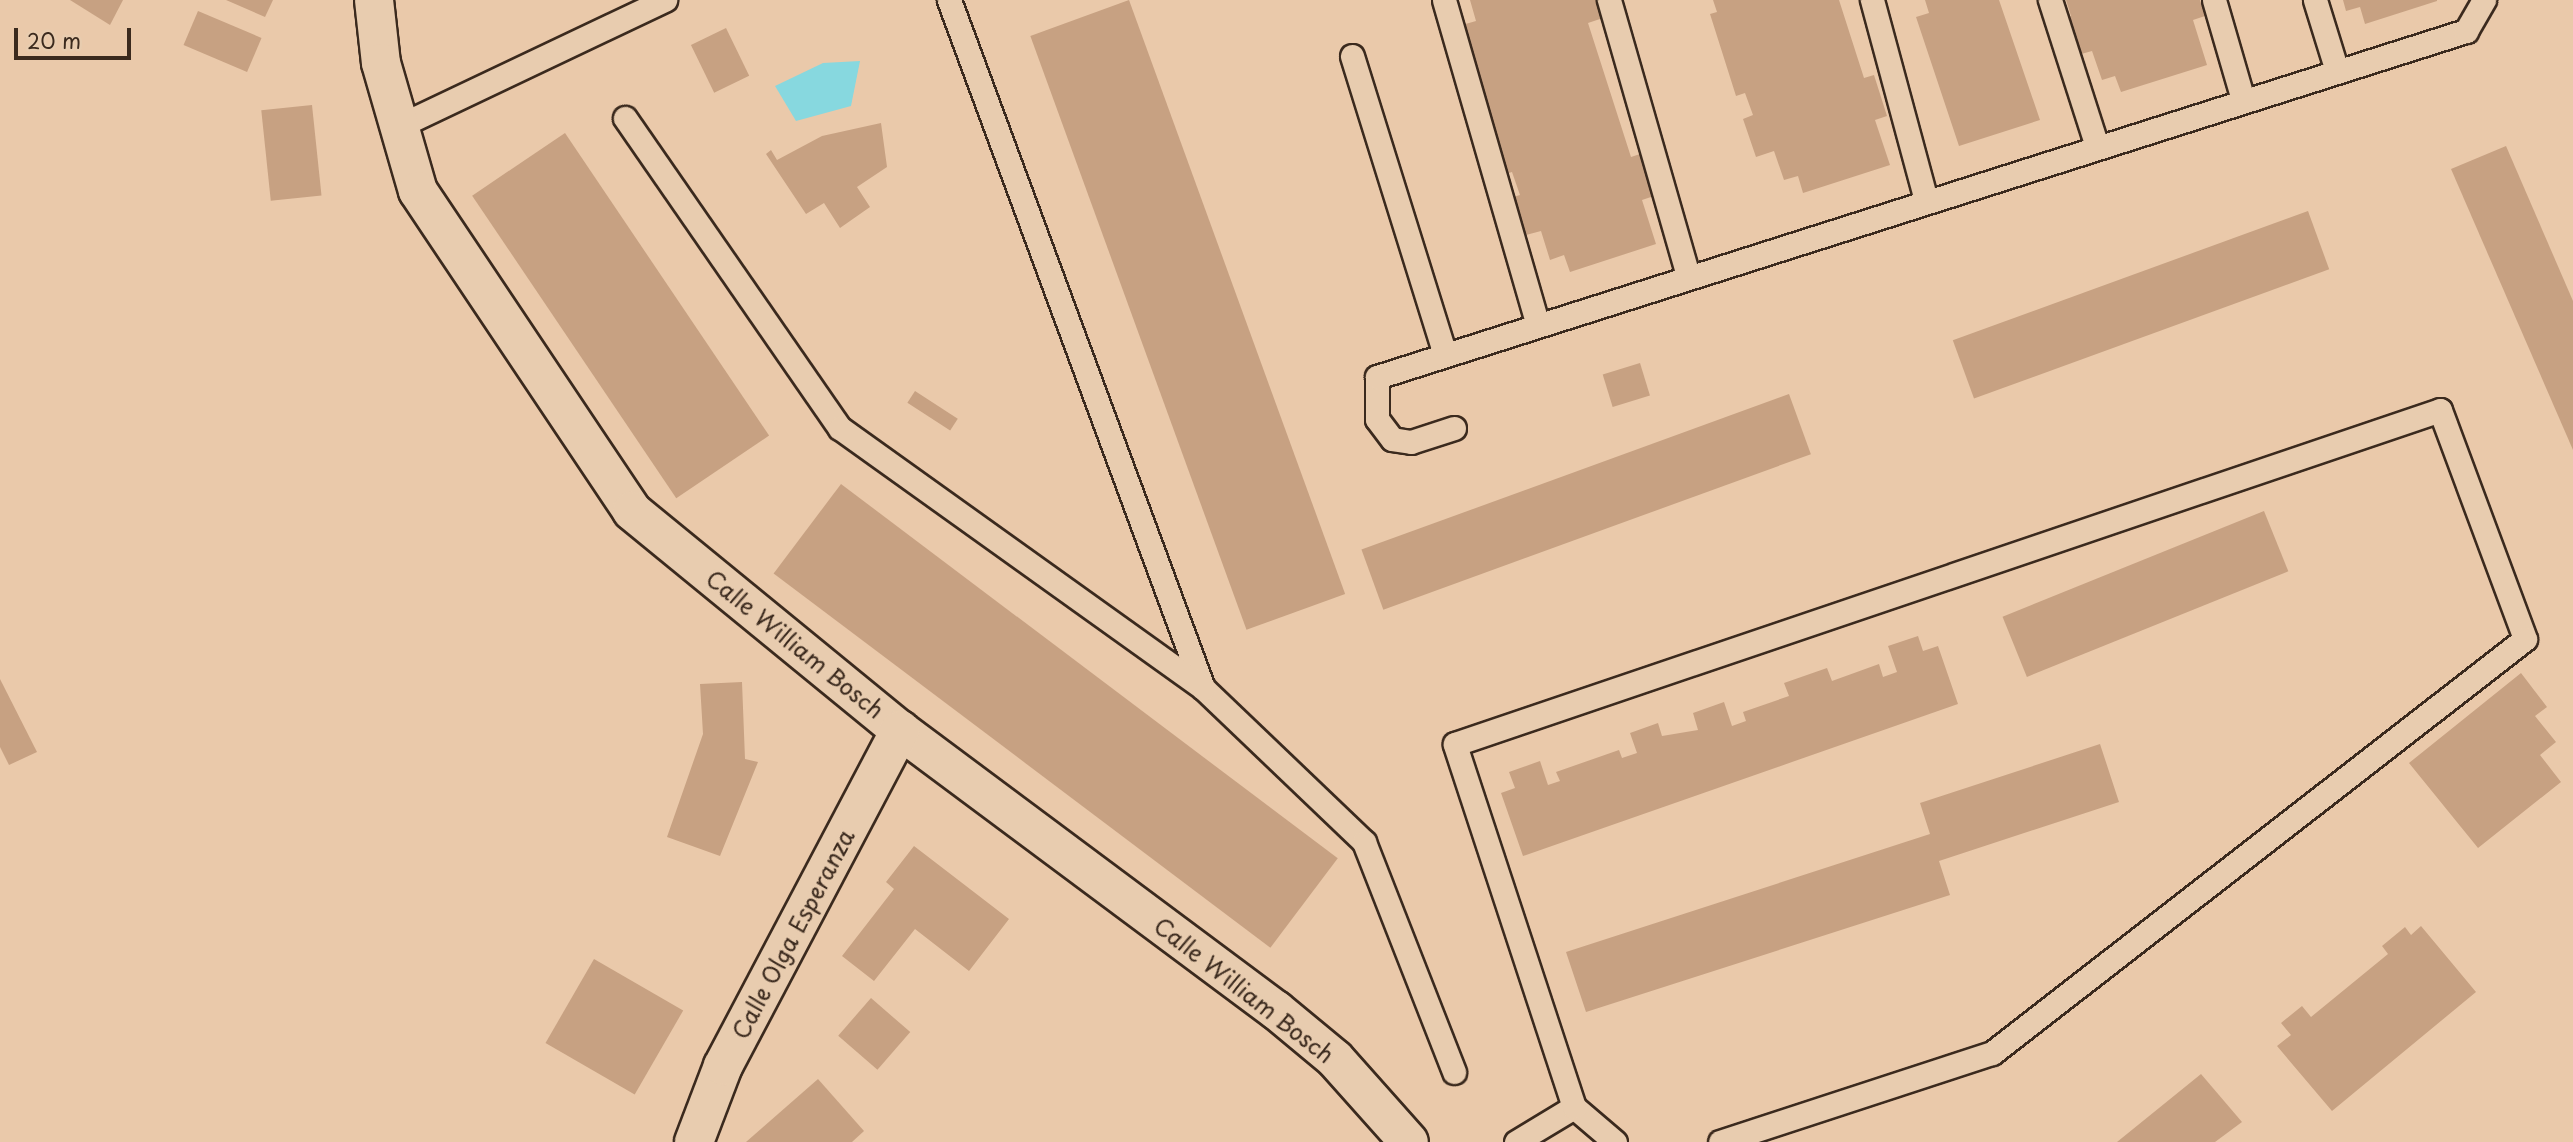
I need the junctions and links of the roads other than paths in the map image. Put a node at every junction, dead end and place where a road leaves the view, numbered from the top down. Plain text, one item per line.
1 (374, 0) edge
2 (665, 0) edge
3 (948, 0) edge
4 (1444, 0) edge
5 (1609, 0) edge
6 (1872, 0) edge
7 (2050, 0) edge
8 (2214, 0) edge
9 (2315, 0) edge
10 (2484, 0) edge
11 (1352, 56) dead end
12 (2337, 71) junction
13 (2243, 100) junction
14 (625, 118) dead end
15 (397, 127) junction
16 (2097, 146) junction
17 (1926, 200) junction
18 (1688, 275) junction
19 (1537, 323) junction
20 (1444, 352) junction
21 (1454, 428) dead end
22 (1203, 688) junction
23 (900, 730) junction
24 (1454, 1072) dead end
25 (1574, 1107) junction
26 (1605, 1139) edge
27 (694, 1142) edge
28 (1409, 1142) edge
29 (1516, 1142) edge
30 (1720, 1142) edge

1 - 15 street, Calle William Bosch
2 - 15 lane
3 - 22 lane
4 - 19 lane
5 - 18 lane
6 - 17 lane
7 - 16 lane
8 - 13 lane
9 - 12 lane
10 - 12 lane
11 - 20 lane
12 - 13 lane
13 - 16 lane
14 - 22 lane
15 - 23 street, Calle William Bosch
16 - 17 lane
17 - 18 lane
18 - 19 lane
19 - 20 lane
20 - 21 lane
22 - 24 lane
23 - 27 street, Calle Olga Esperanza
23 - 28 street, Calle William Bosch
25 - 26 lane
25 - 29 lane
25 - 30 lane

